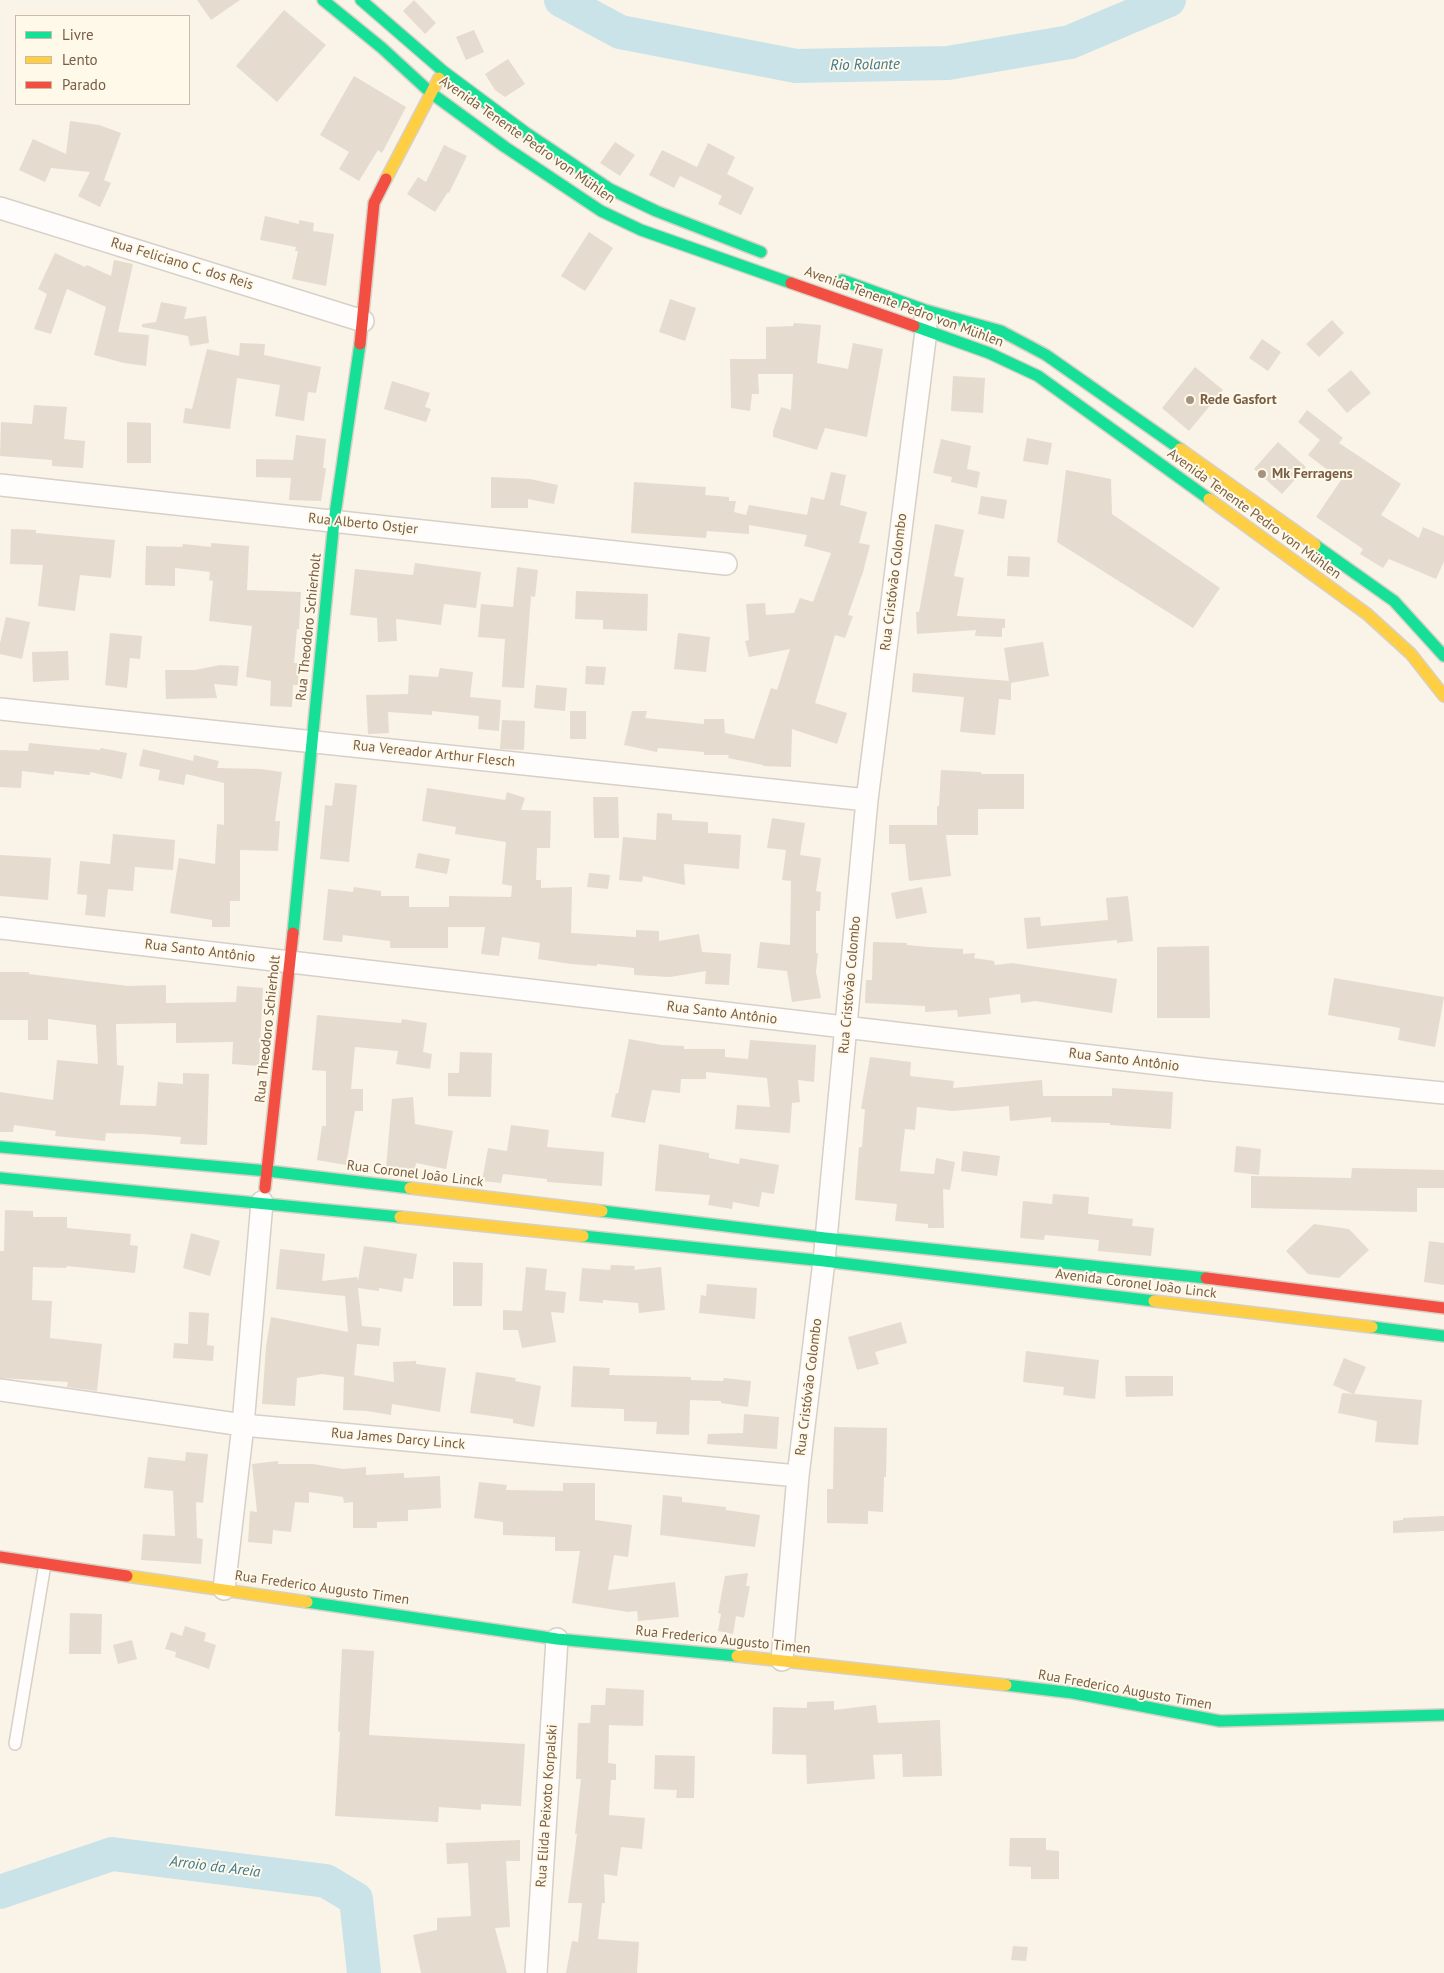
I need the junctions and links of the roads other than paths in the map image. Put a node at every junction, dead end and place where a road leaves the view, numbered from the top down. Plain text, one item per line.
1 (323, 0) edge
2 (361, 0) edge
3 (443, 71) junction
4 (431, 93) junction
5 (0, 208) edge
6 (772, 256) dead end
7 (829, 276) dead end
8 (925, 310) junction
9 (363, 321) junction
10 (926, 331) junction
11 (1180, 464) junction
12 (0, 485) edge
13 (334, 521) junction
14 (726, 564) dead end
15 (1444, 656) edge
16 (1444, 696) edge
17 (0, 709) edge
18 (313, 741) junction
19 (867, 800) junction
20 (0, 928) edge
21 (290, 961) junction
22 (846, 1028) junction
23 (1444, 1093) edge
24 (0, 1147) edge
25 (268, 1171) junction
26 (0, 1178) edge
27 (262, 1202) junction
28 (825, 1238) junction
29 (824, 1261) junction
30 (1444, 1308) edge
31 (1444, 1336) edge
32 (0, 1390) edge
33 (243, 1425) junction
34 (798, 1476) junction
35 (0, 1557) edge
36 (45, 1564) junction
37 (224, 1589) junction
38 (558, 1639) junction
39 (782, 1660) junction
40 (1444, 1715) edge
41 (16, 1744) dead end
42 (536, 1973) edge

1 - 4 main road, Avenida Tenente Pedro von Mühlen
2 - 3 main road, Avenida Tenente Pedro von Mühlen
3 - 4 main road, Rua Theodoro Schierholt
3 - 6 main road, Avenida Tenente Pedro von Mühlen
4 - 9 main road, Rua Theodoro Schierholt
4 - 10 main road, Avenida Tenente Pedro von Mühlen
5 - 9 street, Rua Feliciano C. dos Reis
7 - 8 main road, Avenida Tenente Pedro von Mühlen
8 - 10 street, Rua Cristóvão Colombo
8 - 11 main road, Avenida Tenente Pedro von Mühlen
9 - 13 main road, Rua Theodoro Schierholt
10 - 11 main road, Avenida Tenente Pedro von Mühlen
10 - 19 street, Rua Cristóvão Colombo
11 - 15 main road, Avenida Tenente Pedro von Mühlen
11 - 16 main road, Avenida Tenente Pedro von Mühlen
12 - 13 street, Rua Alberto Ostjer
13 - 14 street, Rua Alberto Ostjer
13 - 18 main road, Rua Theodoro Schierholt
17 - 18 street, Rua Vereador Arthur Flesch
18 - 19 street, Rua Vereador Arthur Flesch
18 - 21 main road, Rua Theodoro Schierholt
19 - 22 street, Rua Cristóvão Colombo
20 - 21 street, Rua Santo Antônio
21 - 22 street, Rua Santo Antônio
21 - 25 main road, Rua Theodoro Schierholt
22 - 23 street, Rua Santo Antônio
22 - 28 street, Rua Cristóvão Colombo
24 - 25 main road, Rua Coronel João Linck
25 - 27 main road, Rua Theodoro Schierholt
25 - 28 main road, Rua Coronel João Linck
26 - 27 main road
27 - 29 main road
27 - 33 street
28 - 29 street, Rua Cristóvão Colombo
28 - 30 main road, Avenida Coronel João Linck
29 - 31 main road, Avenida Coronel João Linck
29 - 34 street, Rua Cristóvão Colombo
32 - 33 street, Rua James Darcy Linck
33 - 34 street, Rua James Darcy Linck
33 - 37 street
34 - 39 street, Rua Cristóvão Colombo
35 - 36 main road, Rua Frederico Augusto Timen
36 - 37 main road, Rua Frederico Augusto Timen
36 - 41 lane
37 - 38 main road, Rua Frederico Augusto Timen
38 - 39 main road, Rua Frederico Augusto Timen
38 - 42 street, Rua Elida Peixoto Korpalski
39 - 40 main road, Rua Frederico Augusto Timen

